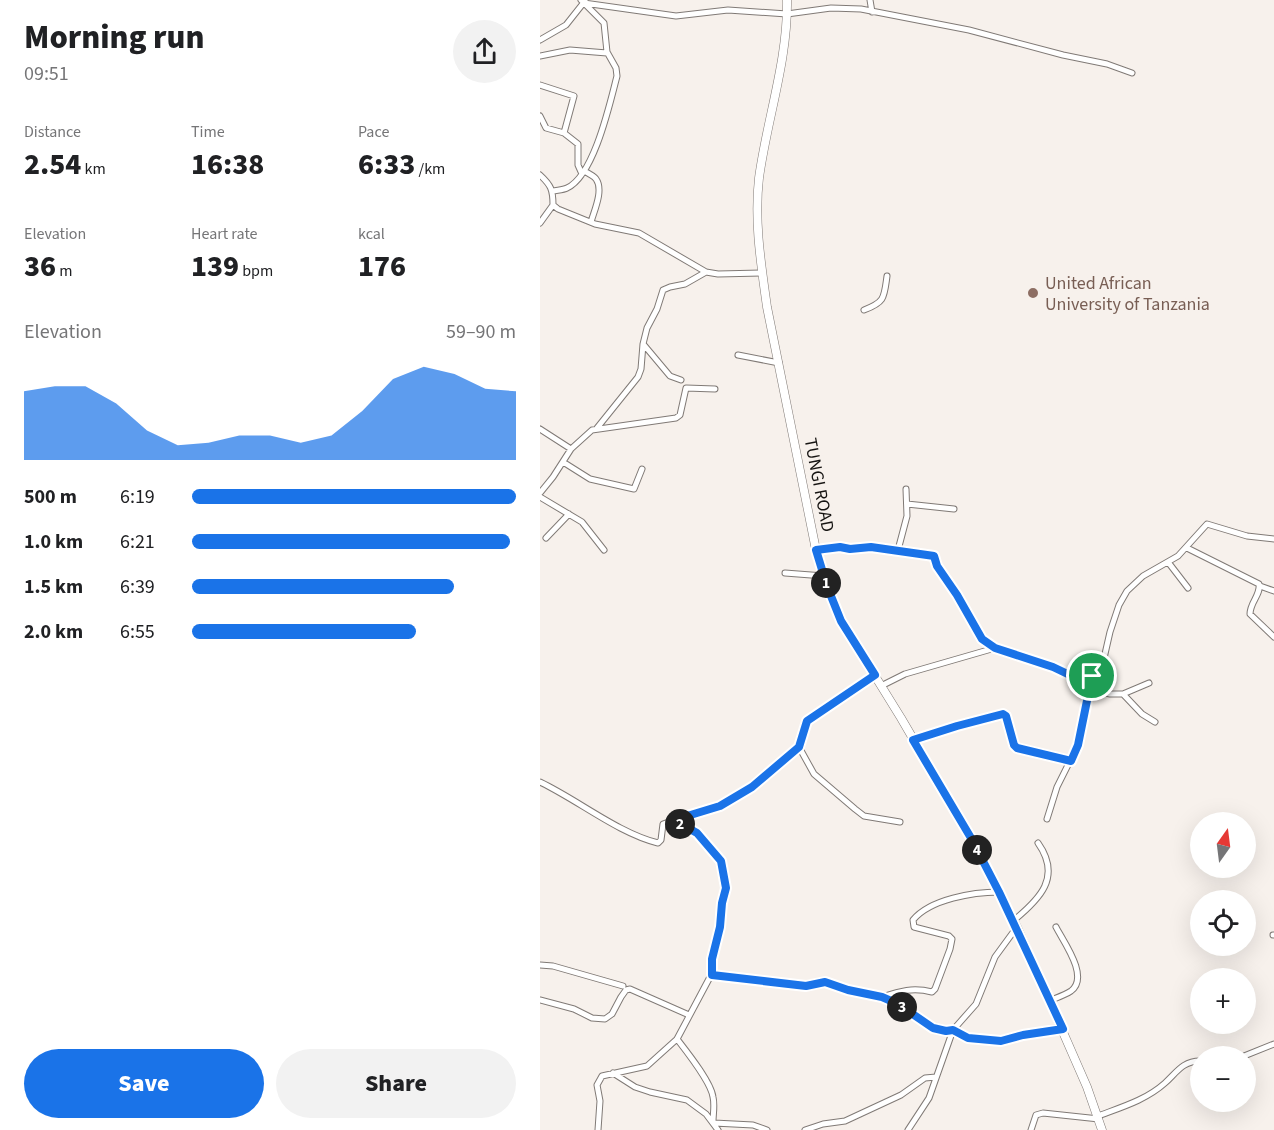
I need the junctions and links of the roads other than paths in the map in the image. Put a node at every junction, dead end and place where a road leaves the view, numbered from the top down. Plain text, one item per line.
1 (787, 0) edge
2 (870, 0) edge
3 (584, 1) edge
4 (872, 12) junction
5 (787, 14) junction
6 (540, 40) edge
7 (607, 53) junction
8 (540, 56) edge
9 (1132, 74) dead end
10 (540, 85) edge
11 (540, 116) edge
12 (564, 133) junction
13 (583, 172) junction
14 (540, 175) edge
15 (553, 191) junction
16 (553, 205) junction
17 (591, 222) junction
18 (540, 223) edge
19 (706, 272) junction
20 (761, 273) junction
21 (887, 276) dead end
22 (864, 310) dead end
23 (643, 344) junction
24 (738, 356) dead end
25 (779, 363) junction
26 (681, 380) dead end
27 (715, 389) dead end
28 (540, 429) edge
29 (596, 430) junction
30 (571, 449) junction
31 (563, 462) junction
32 (642, 469) dead end
33 (906, 489) dead end
34 (540, 495) edge
35 (907, 504) junction
36 (954, 508) dead end
37 (569, 514) junction
38 (546, 538) dead end
39 (1274, 539) edge
40 (1187, 548) junction
41 (604, 550) dead end
42 (816, 550) junction
43 (898, 550) junction
44 (1168, 562) junction
45 (785, 573) dead end
46 (824, 576) junction
47 (1260, 586) junction
48 (1188, 588) dead end
49 (1274, 591) edge
50 (1274, 637) edge
51 (995, 648) junction
52 (875, 675) junction
53 (1092, 676) junction
54 (1149, 683) dead end
55 (882, 686) junction
56 (1090, 689) junction
57 (1123, 694) junction
58 (1155, 722) dead end
59 (913, 740) junction
60 (799, 747) junction
61 (1071, 761) junction
62 (540, 782) edge
63 (1047, 819) dead end
64 (674, 820) junction
65 (900, 822) dead end
66 (1038, 843) dead end
67 (999, 892) junction
68 (1015, 924) junction
69 (1056, 927) dead end
70 (540, 965) edge
71 (712, 975) junction
72 (623, 986) dead end
73 (882, 997) junction
74 (540, 1000) edge
75 (1049, 1001) junction
76 (688, 1015) junction
77 (1063, 1029) junction
78 (953, 1030) junction
79 (677, 1039) junction
80 (1274, 1044) edge
81 (1256, 1051) edge
82 (1190, 1062) edge
83 (613, 1073) junction
84 (936, 1077) junction
85 (1098, 1117) junction
86 (713, 1122) junction
87 (598, 1130) edge
88 (718, 1130) edge
89 (767, 1130) edge
90 (805, 1130) edge
91 (908, 1130) edge
92 (1031, 1130) edge
93 (1102, 1130) edge

1 - 5 main road, TUNGI ROAD
2 - 4 street
3 - 5 street
3 - 6 street
3 - 7 street
4 - 5 street
4 - 9 street
5 - 20 main road, TUNGI ROAD
7 - 8 street
7 - 13 street
10 - 12 street
11 - 12 street
12 - 13 street
13 - 15 street
13 - 17 street
14 - 15 street
15 - 16 street
16 - 17 street
16 - 18 street
17 - 19 street
19 - 20 street
19 - 23 street
20 - 25 main road, TUNGI ROAD
21 - 22 street
23 - 26 street
23 - 29 street
24 - 25 street
25 - 42 main road, TUNGI ROAD
27 - 29 street
28 - 30 street
29 - 30 street
30 - 31 street
31 - 32 street
31 - 34 street
33 - 35 street
34 - 37 street
35 - 36 street
35 - 43 street
37 - 38 street
37 - 41 street
39 - 40 street
40 - 44 street
40 - 47 street
42 - 43 street
42 - 46 main road, TUNGI ROAD
43 - 51 street
44 - 48 street
44 - 53 street
45 - 46 street
46 - 52 main road, TUNGI ROAD
47 - 49 street
47 - 50 street
51 - 53 street
51 - 55 street
52 - 55 main road, TUNGI ROAD
52 - 60 street
53 - 56 street
54 - 57 street
55 - 59 main road, TUNGI ROAD
56 - 57 street
56 - 61 street
57 - 58 street
59 - 61 street
59 - 67 main road, TUNGI ROAD
60 - 64 street
60 - 65 street
61 - 63 street
62 - 64 street
64 - 71 street
66 - 68 street
67 - 68 main road, TUNGI ROAD
67 - 73 street
68 - 75 main road, TUNGI ROAD
68 - 78 street
69 - 75 street
70 - 72 street
71 - 73 street
71 - 76 street
73 - 78 street
74 - 76 street
75 - 77 main road, TUNGI ROAD
76 - 79 street
77 - 78 street
77 - 85 main road, TUNGI ROAD
78 - 84 street
79 - 83 street
79 - 86 street
80 - 81 street
82 - 85 street
83 - 86 street
83 - 87 street
84 - 90 street
84 - 91 street
85 - 92 street
85 - 93 main road, TUNGI ROAD
86 - 88 street
86 - 89 street

